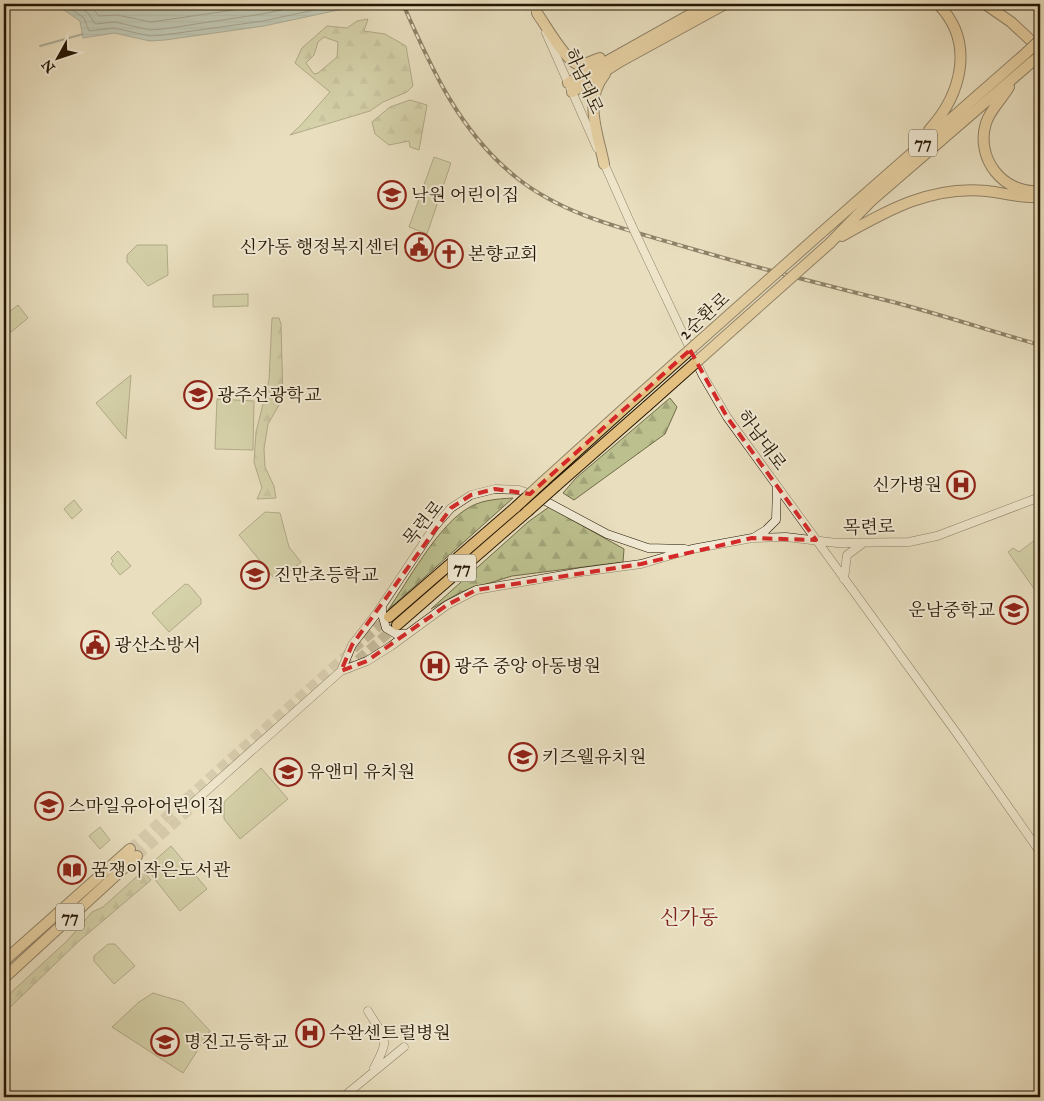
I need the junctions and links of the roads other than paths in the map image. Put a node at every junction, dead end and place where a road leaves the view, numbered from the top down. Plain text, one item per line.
1 (709, 4) edge
2 (725, 4) edge
3 (938, 4) edge
4 (985, 4) edge
5 (994, 4) edge
6 (535, 8) edge
7 (1040, 41) edge
8 (1040, 50) edge
9 (618, 58) junction
10 (1036, 59) edge
11 (1016, 76) junction
12 (570, 88) junction
13 (604, 164) junction
14 (898, 164) junction
15 (1040, 191) edge
16 (1040, 197) edge
17 (830, 243) junction
18 (777, 486) junction
19 (1040, 497) edge
20 (752, 538) junction
21 (816, 540) junction
22 (862, 544) junction
23 (692, 550) junction
24 (844, 579) junction
25 (382, 606) junction
26 (389, 617) tunnel mouth
27 (397, 625) tunnel mouth
28 (406, 634) junction
29 (341, 671) junction
30 (194, 802) tunnel mouth
31 (1040, 852) edge
32 (57, 913) junction
33 (56, 930) junction
34 (4, 955) edge
35 (4, 961) edge
36 (4, 978) edge
37 (4, 985) edge
38 (368, 1010) dead end
39 (404, 1047) dead end
40 (371, 1073) junction
41 (343, 1097) edge

1 - 9 highway
2 - 9 highway
3 - 14 highway
4 - 8 highway
5 - 7 highway
6 - 9 highway
6 - 12 main road, 하남대로
7 - 14 highway, 2순환로 / 77, bridge
9 - 12 highway
9 - 13 highway
10 - 11 highway, 2순환로 / 77
11 - 15 highway
11 - 17 highway, 2순환로 / 77
12 - 13 main road, 하남대로
13 - 18 main road, 하남대로, bridge
14 - 26 highway, 2순환로 / 77, bridge
16 - 17 highway
17 - 27 highway, 2순환로 / 77, bridge
18 - 20 main road
18 - 21 main road, 하남대로
19 - 22 main road, 목련로
20 - 21 main road, 목련로
20 - 23 main road, 목련로
21 - 22 main road, 목련로
21 - 24 main road, 하남대로
22 - 24 main road
23 - 25 main road, 목련로
23 - 28 main road, 목련로
24 - 31 main road, 하남대로
25 - 28 main road
25 - 29 main road, 목련로
28 - 29 main road, 목련로
29 - 30 main road, 목련로
32 - 33 highway, 77
32 - 34 highway
32 - 35 highway, 77
33 - 36 highway, 77
33 - 37 highway
38 - 40 main road
39 - 40 main road
40 - 41 main road

